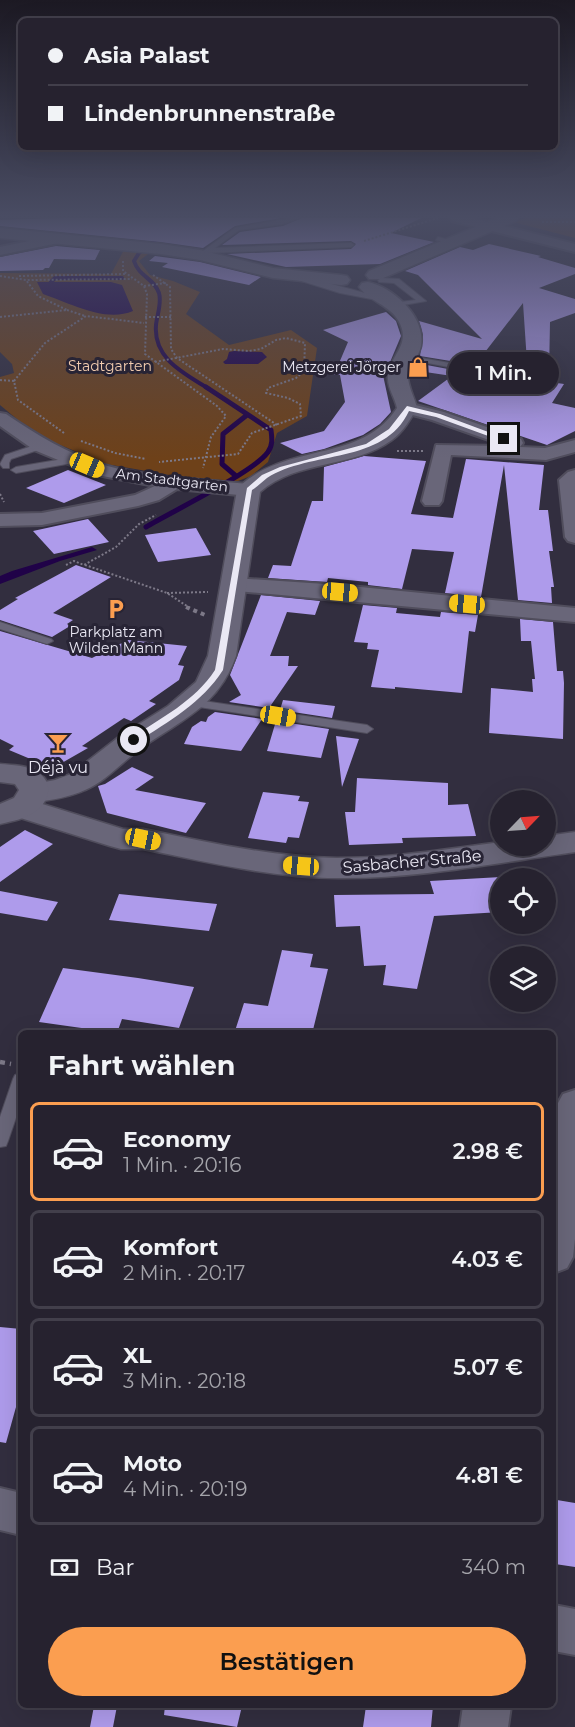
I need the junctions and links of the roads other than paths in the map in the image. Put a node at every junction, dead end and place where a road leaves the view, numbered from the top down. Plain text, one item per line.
1 (390, 299) edge
2 (407, 357) junction
3 (494, 357) dead end
4 (407, 408) junction
5 (0, 418) edge
6 (41, 446) junction
7 (575, 446) edge
8 (546, 454) junction
9 (75, 460) junction
10 (575, 464) edge
11 (6, 466) dead end
12 (16, 470) dead end
13 (575, 476) edge
14 (165, 488) junction
15 (249, 490) junction
16 (432, 501) dead end
17 (0, 520) edge
18 (575, 537) edge
19 (233, 588) junction
20 (575, 615) edge
21 (0, 625) edge
22 (47, 641) dead end
23 (190, 703) junction
24 (367, 729) dead end
25 (116, 753) junction
26 (16, 788) edge
27 (76, 797) junction
28 (143, 839) junction
29 (575, 843) edge
30 (18, 1088) edge
31 (569, 1125) edge
32 (0, 1141) edge
33 (556, 1239) edge
34 (0, 1509) edge
35 (18, 1513) edge
36 (556, 1628) edge
37 (575, 1632) edge
38 (488, 1708) edge
39 (484, 1727) edge

1 - 2 street
2 - 3 lane
2 - 4 street
4 - 8 street
4 - 15 street
5 - 6 street, Am Stadtgarten
6 - 9 street, Am Stadtgarten
6 - 11 lane
7 - 8 street
8 - 10 street
8 - 16 street
9 - 12 lane
9 - 14 street, Am Stadtgarten
13 - 18 street
14 - 15 street, Am Stadtgarten
14 - 17 street
15 - 19 street
19 - 20 street
19 - 23 street
21 - 22 lane
23 - 24 lane
23 - 25 street
25 - 26 street
25 - 27 street
26 - 27 street, Sasbacher Straße
26 - 28 street, Sasbacher Straße
27 - 28 street, Sasbacher Straße
28 - 29 street, Sasbacher Straße
30 - 32 lane
31 - 33 street
34 - 35 street
36 - 37 street
38 - 39 street

